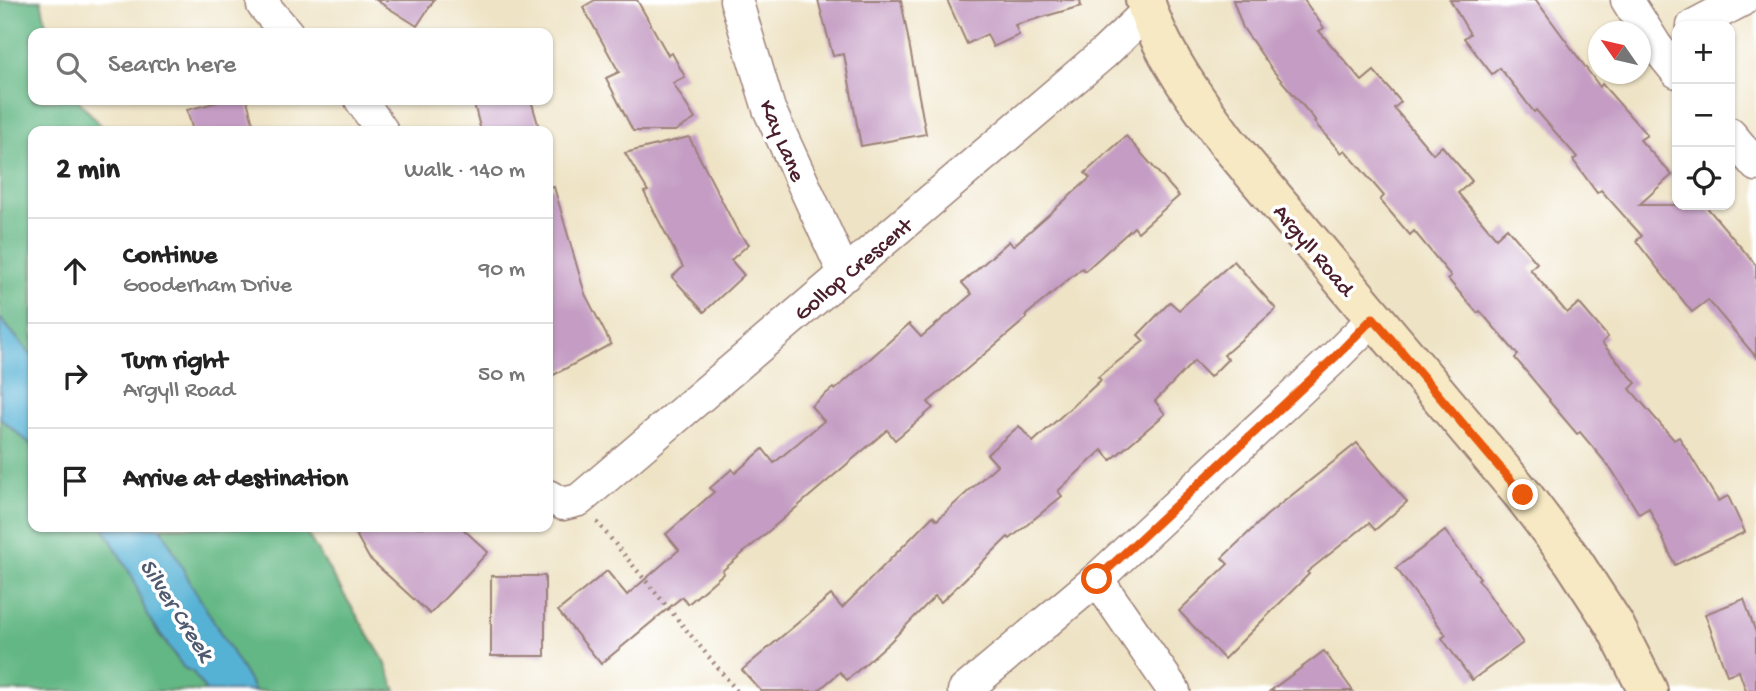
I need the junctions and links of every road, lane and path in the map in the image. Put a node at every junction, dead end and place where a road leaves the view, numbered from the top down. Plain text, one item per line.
1 (264, 0) edge
2 (736, 0) edge
3 (1627, 0) edge
4 (1742, 0) edge
5 (1147, 6) edge
6 (1702, 21) edge
7 (283, 28) edge
8 (1666, 41) edge
9 (1672, 58) edge
10 (364, 105) edge
11 (379, 126) edge
12 (1735, 140) edge
13 (1756, 165) edge
14 (845, 275) junction
15 (1373, 318) junction
16 (553, 499) edge
17 (579, 500) junction
18 (1097, 579) junction
19 (737, 691) edge
20 (964, 691) edge
21 (1174, 691) edge
22 (1648, 691) edge

1 - 7 street
2 - 14 street, Kay Lane
3 - 8 street
4 - 6 street
5 - 14 street, Gollop Crescent
5 - 15 street, Argyll Road
8 - 9 street
10 - 11 street
12 - 13 street
14 - 17 street, Gollop Crescent
15 - 18 street
15 - 22 street, Argyll Road
16 - 17 street
17 - 19 path
18 - 20 street
18 - 21 street

